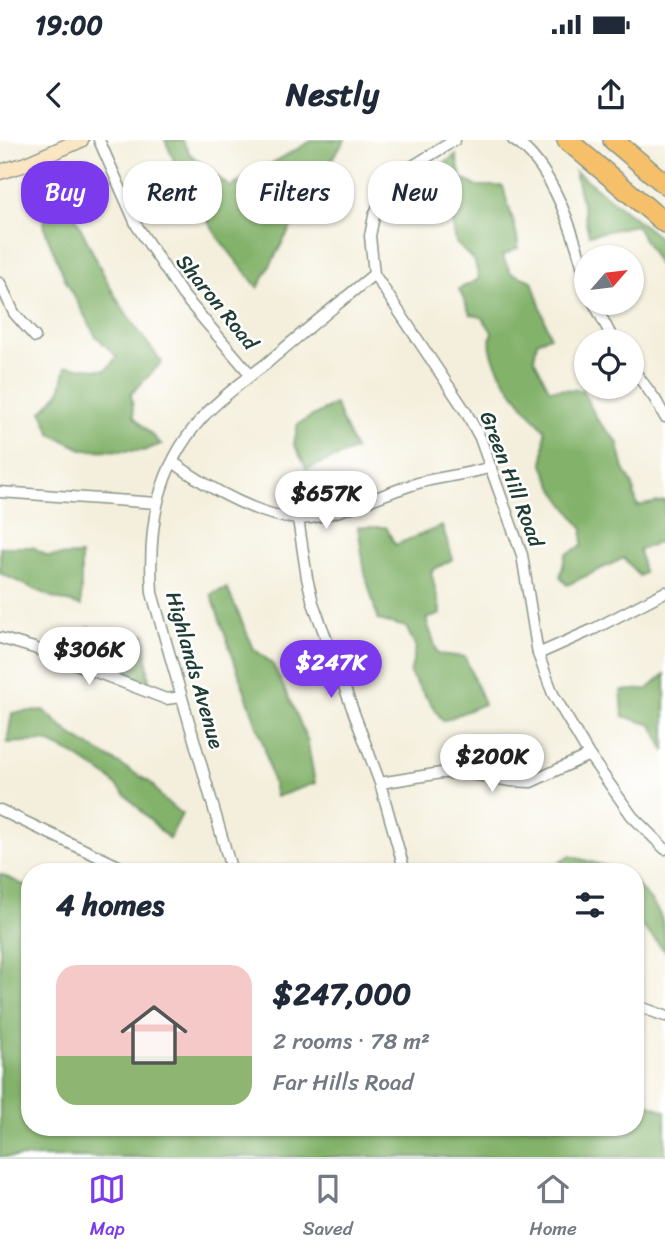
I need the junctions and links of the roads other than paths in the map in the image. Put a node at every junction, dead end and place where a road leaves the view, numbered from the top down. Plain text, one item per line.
1 (82, 140) edge
2 (99, 140) edge
3 (455, 140) edge
4 (513, 140) edge
5 (567, 140) edge
6 (613, 140) edge
7 (440, 143) edge
8 (0, 172) edge
9 (665, 184) edge
10 (665, 223) edge
11 (576, 245) edge
12 (374, 274) junction
13 (0, 283) edge
14 (35, 337) dead end
15 (251, 375) junction
16 (644, 384) edge
17 (665, 417) edge
18 (173, 462) junction
19 (491, 467) junction
20 (0, 492) edge
21 (157, 503) junction
22 (298, 519) junction
23 (665, 592) edge
24 (0, 638) edge
25 (538, 654) junction
26 (182, 697) junction
27 (589, 755) junction
28 (380, 783) junction
29 (0, 810) edge
30 (665, 849) edge
31 (112, 863) edge
32 (229, 863) edge
33 (402, 863) edge
34 (644, 1008) edge
35 (665, 1016) edge

1 - 8 main road
2 - 15 street, Sharon Road
3 - 7 street, Green Hill Road
4 - 11 street
5 - 10 highway
6 - 9 highway
7 - 12 street, Green Hill Road
12 - 15 street, Highlands Avenue
12 - 19 street, Green Hill Road
13 - 14 street
15 - 18 street, Highlands Avenue
16 - 17 street
18 - 21 street, Highlands Avenue
18 - 22 street
19 - 22 street
19 - 25 street, Green Hill Road
20 - 21 street
21 - 26 street, Highlands Avenue
22 - 28 street
23 - 25 street
24 - 26 street
25 - 27 street, Green Hill Road
26 - 32 street, Highlands Avenue
27 - 28 street
27 - 30 street, Green Hill Road
28 - 33 street
29 - 31 street
34 - 35 street

